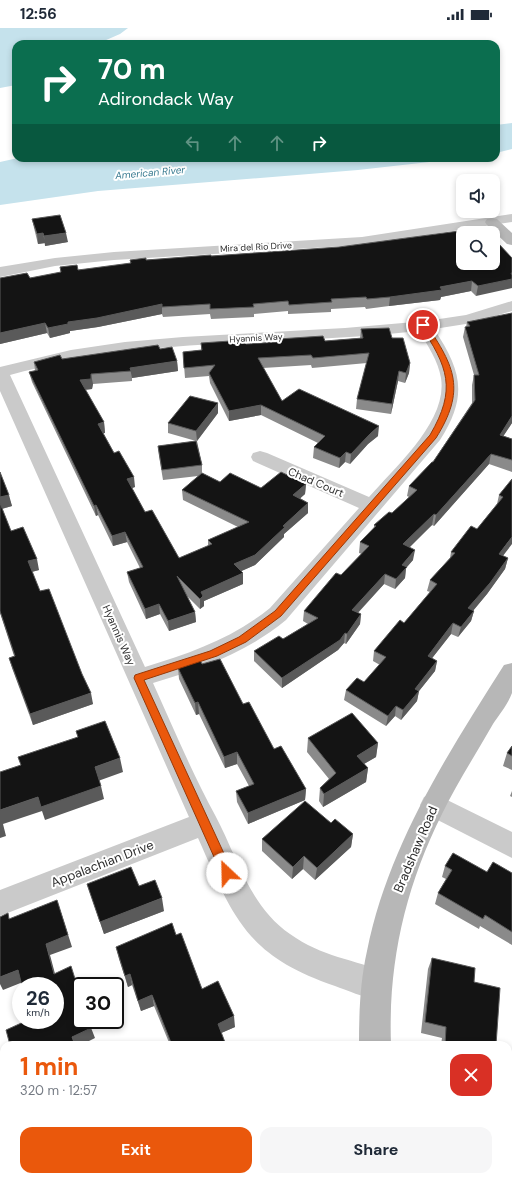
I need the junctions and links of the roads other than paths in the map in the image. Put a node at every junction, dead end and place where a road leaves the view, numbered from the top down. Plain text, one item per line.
1 (512, 218) edge
2 (492, 222) junction
3 (512, 242) edge
4 (0, 272) edge
5 (512, 306) edge
6 (423, 325) junction
7 (0, 372) edge
8 (260, 457) dead end
9 (372, 506) junction
10 (512, 672) edge
11 (139, 678) junction
12 (433, 805) junction
13 (205, 823) junction
14 (512, 846) edge
15 (0, 903) edge
16 (377, 984) junction
17 (375, 1041) edge

1 - 2 street, Mira del Rio Drive
2 - 3 street
2 - 4 street, Mira del Rio Drive
5 - 6 street, Hyannis Way
6 - 7 street, Hyannis Way
6 - 9 street
7 - 11 street, Hyannis Way
8 - 9 street, Chad Court
9 - 11 street
10 - 12 street, Bradshaw Road
11 - 13 street, Hyannis Way
12 - 14 street
12 - 16 street, Bradshaw Road
13 - 15 street, Appalachian Drive
13 - 16 street, Hyannis Way
16 - 17 street, Bradshaw Road

